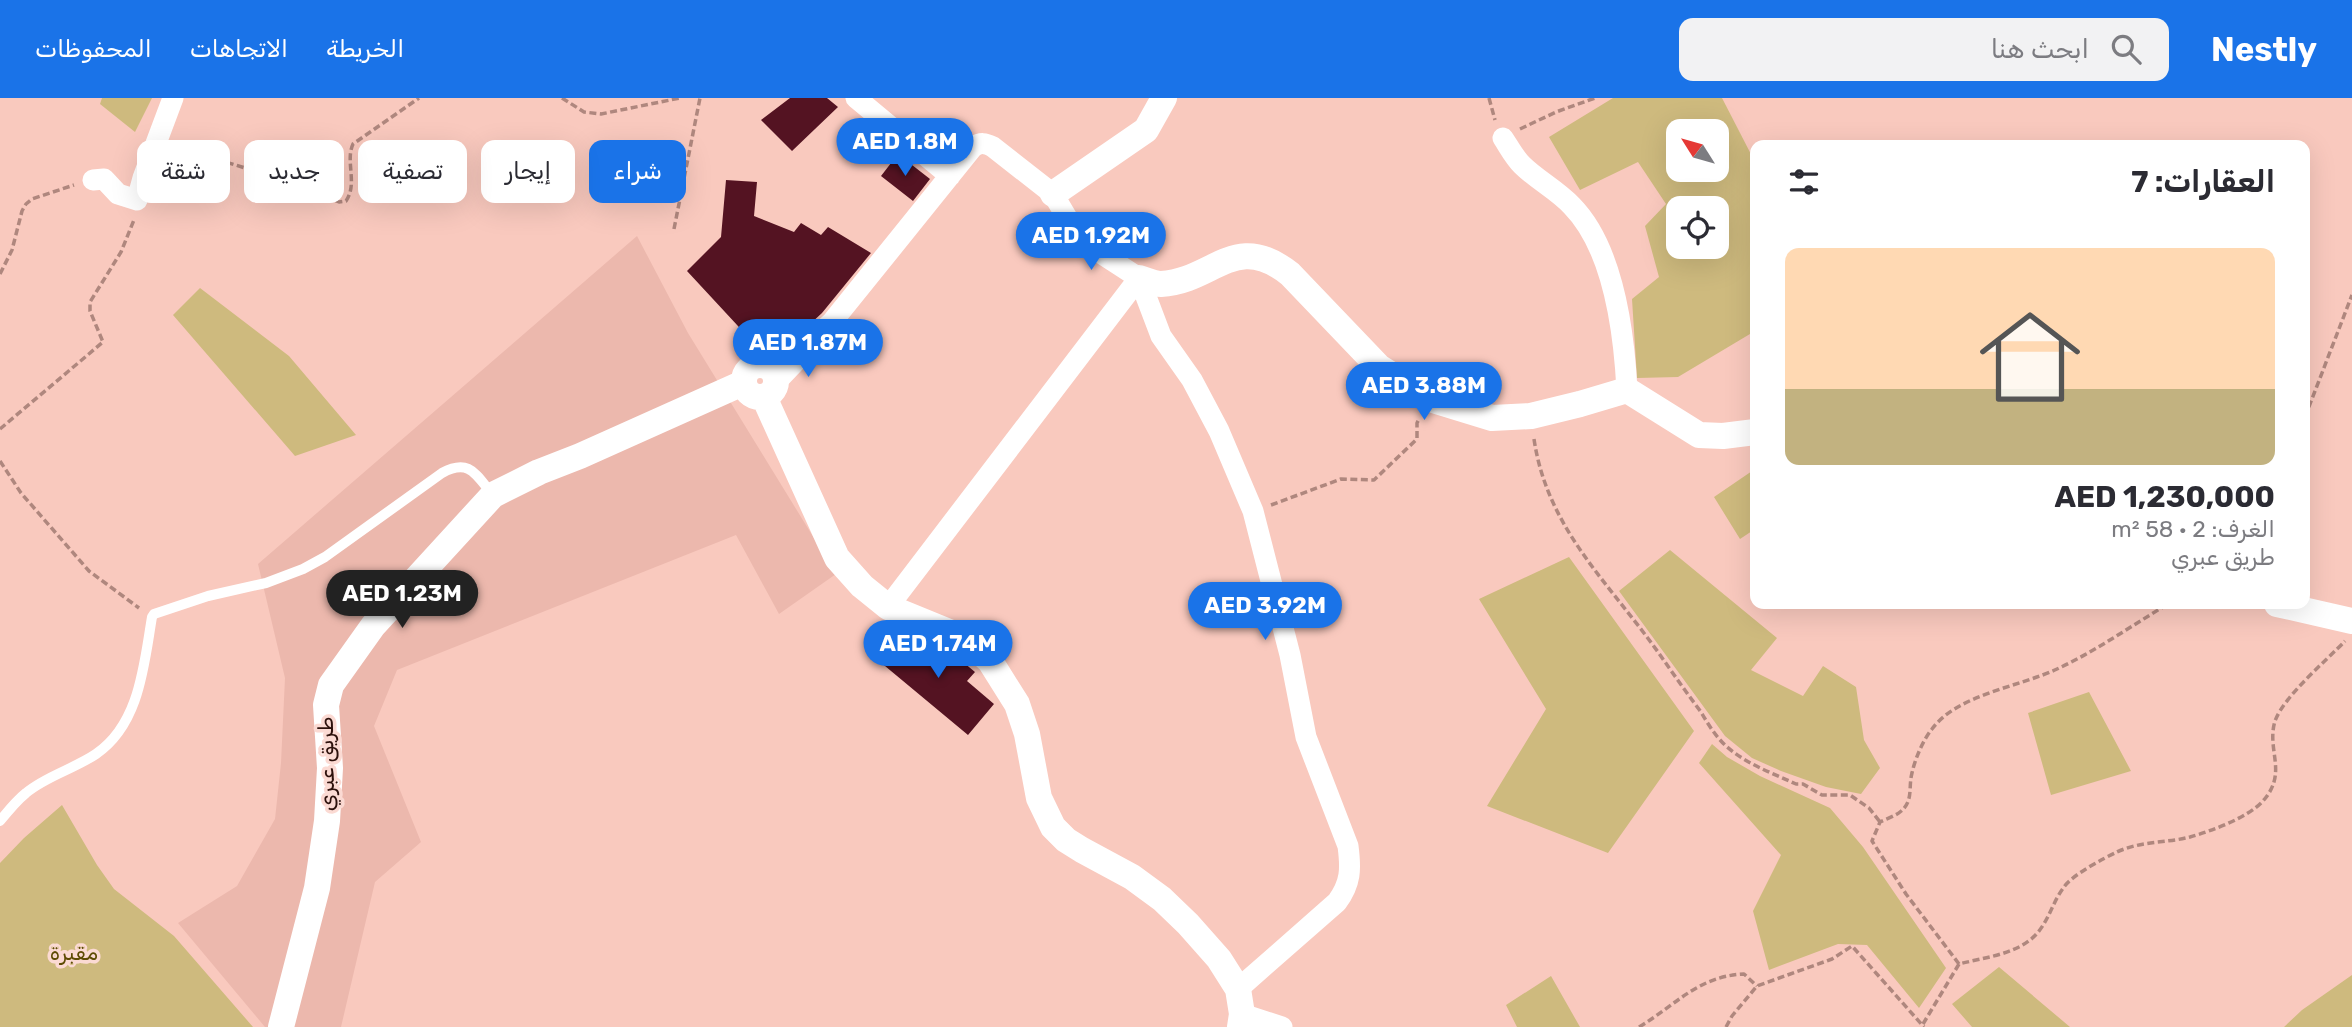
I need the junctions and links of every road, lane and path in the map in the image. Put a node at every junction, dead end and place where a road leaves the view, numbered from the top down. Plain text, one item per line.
1 (173, 98) edge
2 (419, 98) edge
3 (562, 98) edge
4 (680, 98) edge
5 (700, 98) edge
6 (856, 98) edge
7 (1164, 98) edge
8 (1595, 98) edge
9 (1503, 138) joint
10 (157, 140) edge
11 (230, 163) edge
12 (950, 176) junction
13 (93, 180) joint
14 (1053, 194) junction
15 (137, 200) joint
16 (674, 229) dead end
17 (0, 274) edge
18 (1139, 278) junction
19 (2352, 295) edge
20 (762, 382) junction
21 (1627, 390) junction
22 (1430, 399) junction
23 (2310, 404) edge
24 (1531, 416) junction
25 (0, 429) edge
26 (1750, 433) edge
27 (0, 461) edge
28 (493, 495) junction
29 (1253, 511) junction
30 (888, 607) junction
31 (2160, 609) edge
32 (2299, 609) edge
33 (152, 617) junction
34 (2352, 621) edge
35 (2352, 634) edge
36 (0, 821) edge
37 (1880, 822) junction
38 (1959, 964) junction
39 (1758, 986) junction
40 (1240, 1010) edge
41 (1923, 1026) edge
42 (281, 1027) edge
43 (1282, 1027) edge
44 (1639, 1027) edge
45 (1726, 1027) edge

1 - 10 street
2 - 11 path
3 - 4 path
5 - 16 path
6 - 12 street
7 - 14 street
8 - 9 path
9 - 21 street
12 - 14 street
12 - 20 street
13 - 15 street
13 - 17 path
14 - 18 street
15 - 25 path
18 - 22 street
18 - 29 street
18 - 30 street
19 - 23 path
20 - 28 street, طريق عبري
20 - 30 street
21 - 24 street
21 - 26 street
22 - 24 street
22 - 29 path
24 - 37 path
27 - 33 path
28 - 33 lane
28 - 42 street, طريق عبري
29 - 40 street
30 - 40 street
31 - 37 path
32 - 34 street
33 - 36 lane
35 - 38 path
37 - 38 path
38 - 41 path
39 - 41 path
39 - 44 path
39 - 45 path
40 - 43 street

